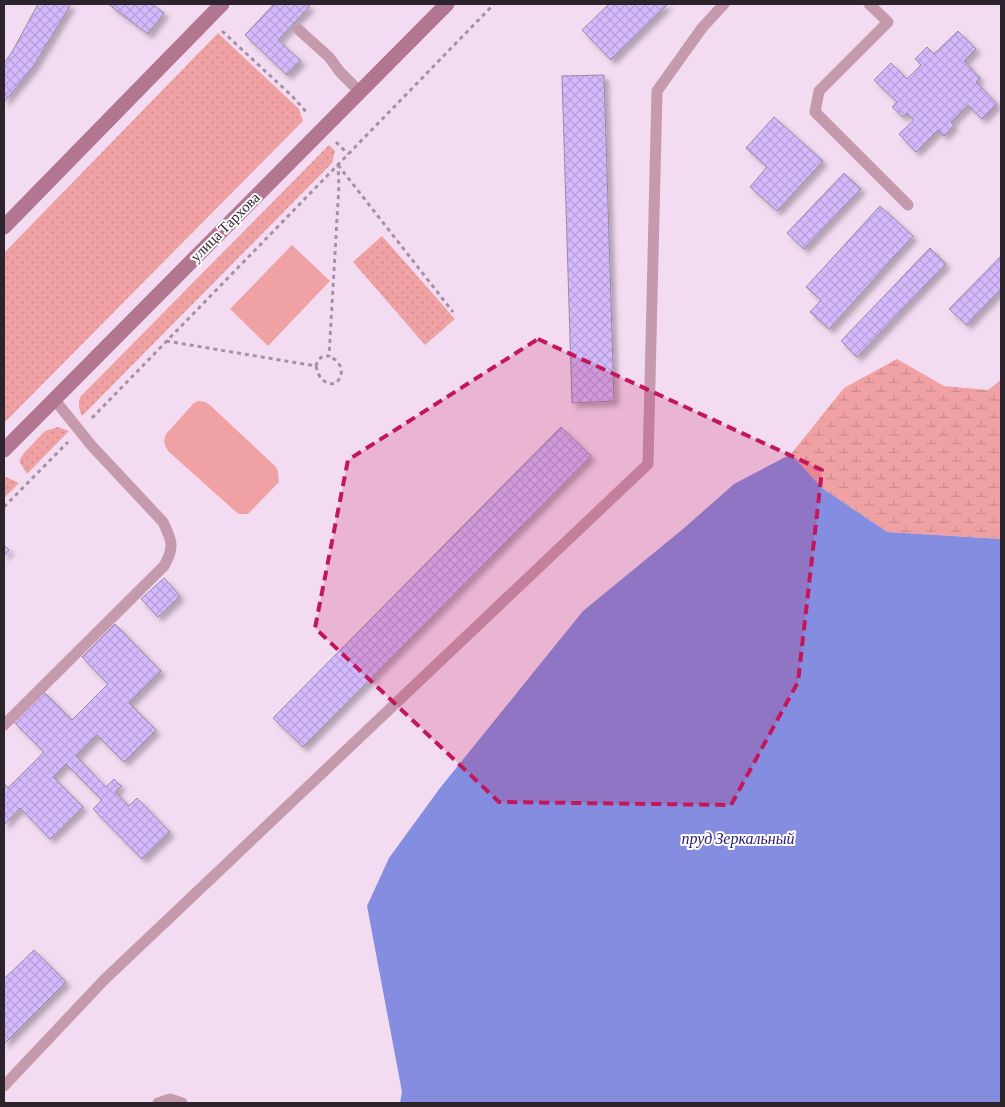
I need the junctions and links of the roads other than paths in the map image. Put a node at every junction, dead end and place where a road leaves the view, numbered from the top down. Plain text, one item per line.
1 (222, 4) edge
2 (447, 4) edge
3 (724, 4) edge
4 (869, 4) edge
5 (299, 30) dead end
6 (360, 92) junction
7 (908, 205) dead end
8 (4, 227) edge
9 (54, 399) junction
10 (4, 450) edge
11 (4, 726) edge
12 (4, 1086) edge
13 (158, 1103) edge
14 (182, 1103) edge

1 - 8 main road
2 - 6 main road, улица Тархова
3 - 12 lane
4 - 7 lane
5 - 6 lane
6 - 9 main road, улица Тархова
9 - 10 main road, улица Тархова
9 - 11 lane
13 - 14 lane

